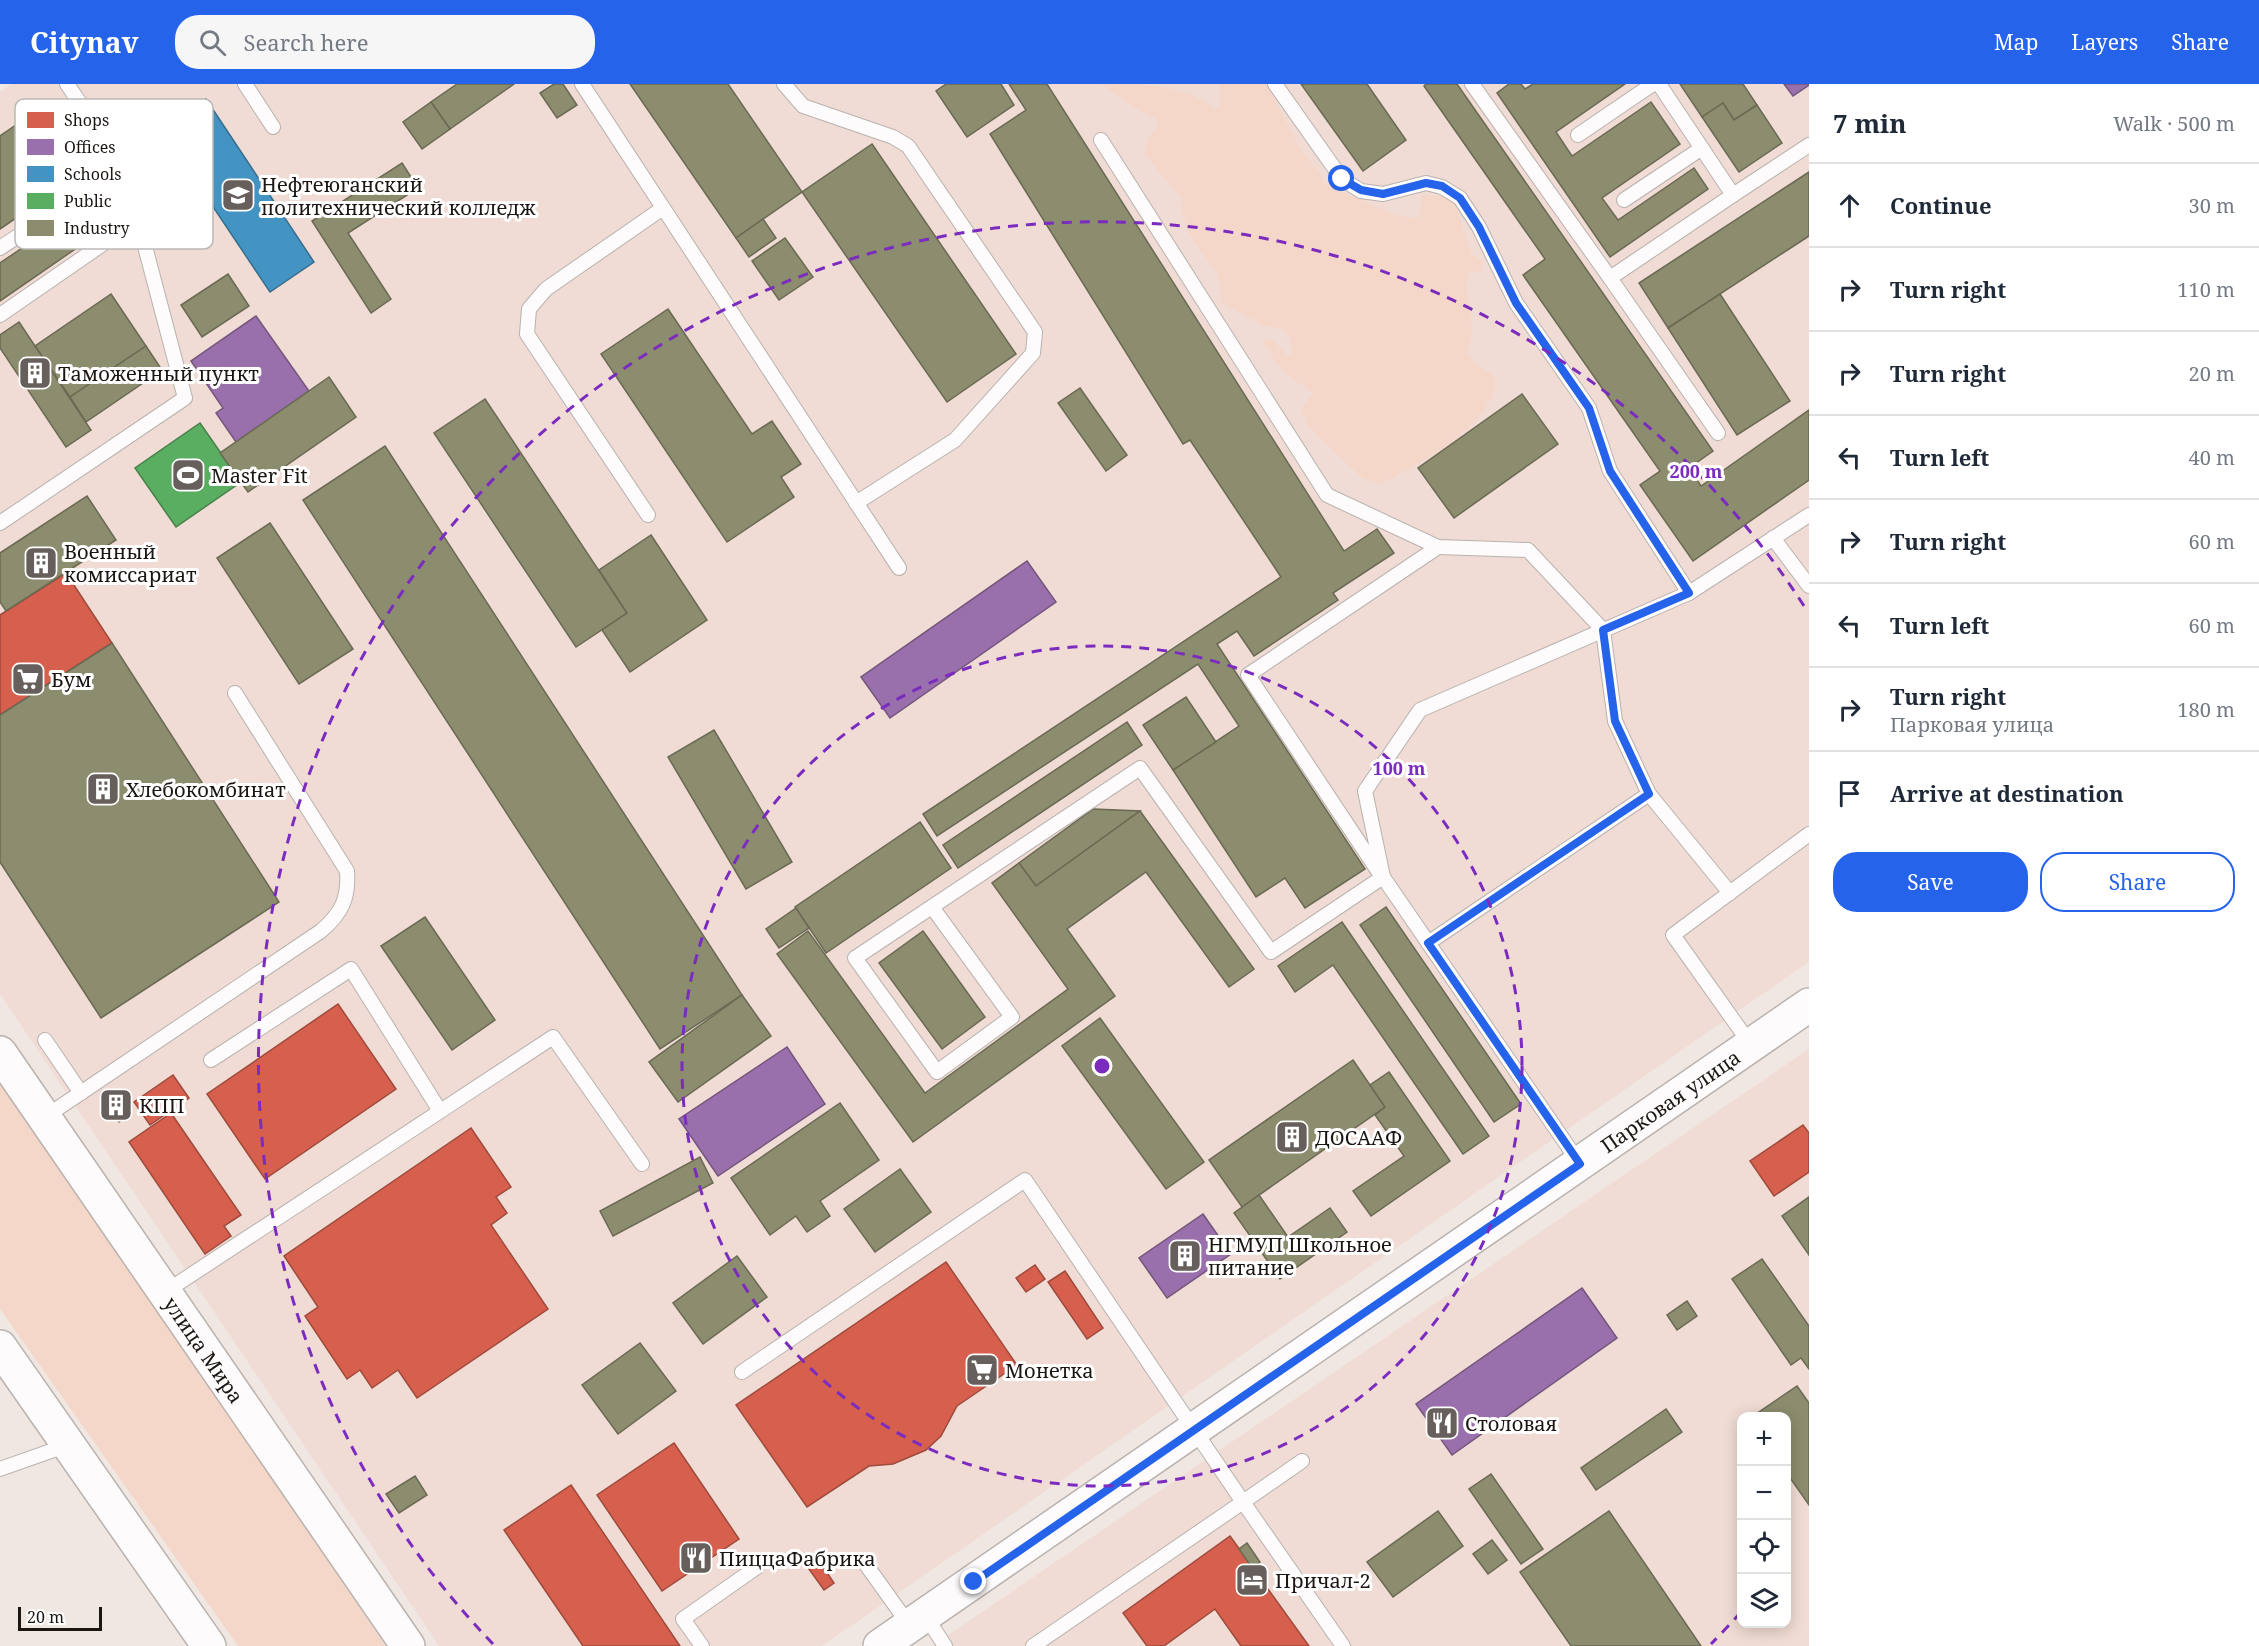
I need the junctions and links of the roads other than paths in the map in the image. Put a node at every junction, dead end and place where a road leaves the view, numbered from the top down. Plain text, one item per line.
1 (67, 84) edge
2 (244, 84) edge
3 (582, 84) edge
4 (784, 84) edge
5 (1275, 84) edge
6 (1472, 84) edge
7 (1653, 84) edge
8 (1659, 84) edge
9 (77, 99) edge
10 (273, 127) dead end
11 (1578, 135) dead end
12 (1101, 140) dead end
13 (1809, 145) edge
14 (1702, 148) junction
15 (1733, 195) junction
16 (1624, 200) dead end
17 (663, 208) junction
18 (15, 238) edge
19 (0, 248) edge
20 (96, 249) edge
21 (147, 249) edge
22 (1610, 278) junction
23 (0, 315) edge
24 (1718, 433) dead end
25 (856, 503) junction
26 (648, 515) dead end
27 (1809, 515) edge
28 (0, 524) edge
29 (1773, 538) junction
30 (1438, 547) junction
31 (899, 568) dead end
32 (1809, 586) edge
33 (1689, 593) junction
34 (1603, 630) junction
35 (236, 693) dead end
36 (1649, 794) junction
37 (1809, 834) edge
38 (1383, 877) junction
39 (1730, 893) junction
40 (932, 907) junction
41 (1428, 943) junction
42 (1809, 1005) edge
43 (45, 1040) dead end
44 (1751, 1045) junction
45 (0, 1053) edge
46 (212, 1060) dead end
47 (81, 1093) junction
48 (440, 1111) junction
49 (45, 1117) junction
50 (642, 1164) dead end
51 (1580, 1164) junction
52 (165, 1292) junction
53 (0, 1347) edge
54 (742, 1372) dead end
55 (1194, 1430) junction
56 (68, 1445) junction
57 (1302, 1461) dead end
58 (0, 1469) edge
59 (1243, 1502) junction
60 (867, 1566) dead end
61 (757, 1568) dead end
62 (918, 1621) junction
63 (209, 1646) edge
64 (408, 1646) edge
65 (702, 1646) edge
66 (880, 1646) edge
67 (945, 1646) edge
68 (1033, 1646) edge
69 (1343, 1646) edge

1 - 9 lane
2 - 10 lane
3 - 17 lane
4 - 25 lane
5 - 33 lane
6 - 22 lane
7 - 11 lane
8 - 14 lane
12 - 30 lane
13 - 15 lane
14 - 15 lane
14 - 16 lane
15 - 22 lane
17 - 25 lane
17 - 26 lane
18 - 19 lane
20 - 23 lane
21 - 28 lane
22 - 24 lane
25 - 31 lane
27 - 29 lane
29 - 32 lane
29 - 33 lane
30 - 34 lane
30 - 38 lane
33 - 34 lane
34 - 36 lane
34 - 38 lane
35 - 47 lane
36 - 39 lane
36 - 41 lane
37 - 39 lane
38 - 40 lane
38 - 41 lane
39 - 44 lane
40 - 40 lane
41 - 51 lane
42 - 44 main road, Парковая улица
43 - 47 lane
44 - 51 main road, Парковая улица
45 - 49 main road, улица Мира
46 - 48 lane
47 - 49 lane
48 - 50 lane
48 - 52 lane
49 - 52 main road, улица Мира
51 - 55 main road, Парковая улица
52 - 64 main road, улица Мира
53 - 56 main road
54 - 55 lane
55 - 59 lane
55 - 62 main road, Парковая улица
56 - 58 lane
56 - 63 main road
57 - 59 lane
59 - 68 lane
59 - 69 lane
60 - 62 lane
61 - 65 lane
62 - 66 main road, Парковая улица
62 - 67 lane

